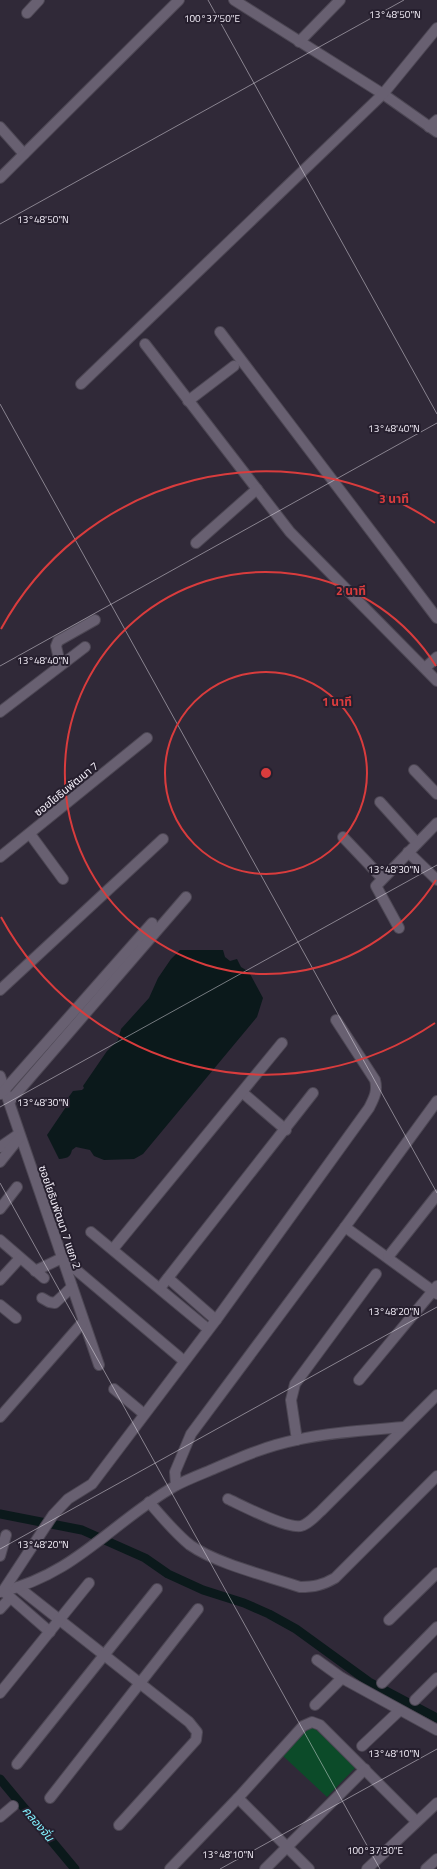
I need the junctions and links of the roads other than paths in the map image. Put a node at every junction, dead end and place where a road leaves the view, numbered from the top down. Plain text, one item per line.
1 (39, 0) edge
2 (178, 0) edge
3 (234, 0) edge
4 (340, 0) edge
5 (27, 12) dead end
6 (437, 28) edge
7 (299, 42) junction
8 (383, 94) junction
9 (437, 120) edge
10 (0, 127) edge
11 (433, 129) edge
12 (24, 154) junction
13 (0, 178) edge
14 (220, 332) dead end
15 (145, 344) dead end
16 (234, 366) dead end
17 (82, 384) dead end
18 (188, 401) junction
19 (257, 489) junction
20 (196, 543) dead end
21 (437, 618) edge
22 (95, 620) dead end
23 (86, 647) dead end
24 (437, 657) edge
25 (58, 659) dead end
26 (425, 668) junction
27 (437, 681) edge
28 (0, 712) edge
29 (146, 738) dead end
30 (414, 770) dead end
31 (437, 794) edge
32 (380, 802) dead end
33 (437, 823) edge
34 (30, 834) junction
35 (343, 838) dead end
36 (164, 839) dead end
37 (417, 843) junction
38 (408, 852) junction
39 (0, 857) edge
40 (382, 878) junction
41 (63, 879) dead end
42 (437, 880) edge
43 (186, 897) dead end
44 (152, 923) dead end
45 (399, 928) dead end
46 (0, 990) edge
47 (336, 1020) dead end
48 (282, 1044) dead end
49 (0, 1076) edge
50 (2, 1092) edge
51 (243, 1093) junction
52 (313, 1093) dead end
53 (437, 1101) edge
54 (9, 1102) junction
55 (286, 1130) junction
56 (20, 1136) junction
57 (0, 1147) edge
58 (0, 1162) edge
59 (17, 1187) dead end
60 (437, 1195) edge
61 (0, 1209) edge
62 (345, 1227) junction
63 (91, 1232) dead end
64 (0, 1240) edge
65 (113, 1249) junction
66 (388, 1257) junction
67 (20, 1258) junction
68 (62, 1258) junction
69 (35, 1271) junction
70 (376, 1274) dead end
71 (44, 1278) dead end
72 (168, 1278) junction
73 (0, 1280) edge
74 (72, 1287) junction
75 (160, 1288) junction
76 (436, 1290) edge
77 (42, 1298) dead end
78 (0, 1305) edge
79 (16, 1318) dead end
80 (216, 1320) junction
81 (83, 1322) junction
82 (208, 1329) junction
83 (184, 1361) junction
84 (99, 1365) dead end
85 (359, 1380) dead end
86 (114, 1389) dead end
87 (437, 1396) edge
88 (144, 1414) junction
89 (0, 1417) edge
90 (404, 1427) junction
91 (297, 1440) junction
92 (437, 1476) edge
93 (176, 1486) junction
94 (228, 1499) dead end
95 (149, 1502) junction
96 (6, 1535) dead end
97 (0, 1556) edge
98 (436, 1577) edge
99 (89, 1583) dead end
100 (18, 1587) junction
101 (157, 1589) dead end
102 (4, 1593) edge
103 (0, 1609) edge
104 (198, 1609) dead end
105 (60, 1620) junction
106 (389, 1620) dead end
107 (437, 1627) edge
108 (50, 1632) junction
109 (104, 1656) junction
110 (317, 1660) dead end
111 (342, 1678) junction
112 (437, 1678) edge
113 (139, 1683) junction
114 (382, 1683) dead end
115 (0, 1693) edge
116 (415, 1700) dead end
117 (315, 1704) dead end
118 (399, 1711) junction
119 (437, 1730) edge
120 (362, 1746) dead end
121 (17, 1764) dead end
122 (365, 1769) junction
123 (50, 1798) dead end
124 (238, 1798) junction
125 (437, 1803) edge
126 (13, 1806) dead end
127 (0, 1817) edge
128 (416, 1821) junction
129 (119, 1825) dead end
130 (288, 1846) junction
131 (437, 1859) edge
132 (170, 1869) edge
133 (265, 1869) edge
134 (309, 1869) edge
135 (366, 1869) edge
136 (426, 1869) edge

1 - 5 street
2 - 12 street
3 - 7 street
4 - 7 street
6 - 8 street
7 - 8 street
8 - 11 street
8 - 17 street
9 - 11 street
10 - 12 street
12 - 13 street
14 - 21 street
15 - 18 street
16 - 18 street
18 - 19 street
19 - 20 street
19 - 26 street
22 - 25 street
23 - 28 street
24 - 26 street
26 - 27 street
29 - 34 street, ซอยโยธินพัฒนา 7
30 - 31 street
32 - 37 street
33 - 37 street
34 - 39 street, ซอยโยธินพัฒนา 7
34 - 41 street
35 - 40 street
36 - 46 street
37 - 38 street
38 - 40 street
38 - 42 street
40 - 45 street
43 - 54 street
44 - 50 street
47 - 80 street
48 - 51 street
49 - 50 street, ซอยโยธินพัฒนา 7 แยก 2
50 - 54 street, ซอยโยธินพัฒนา 7 แยก 2
51 - 55 street
51 - 65 street
52 - 55 street
53 - 62 street
54 - 56 street, ซอยโยธินพัฒนา 7 แยก 2
55 - 72 street
56 - 57 street
56 - 58 street
56 - 68 street, ซอยโยธินพัฒนา 7 แยก 2
59 - 61 street
60 - 66 street
62 - 66 street
62 - 93 street
63 - 65 street
64 - 67 street
65 - 75 street
66 - 76 street
67 - 69 street
67 - 73 street
68 - 69 street
68 - 74 street, ซอยโยธินพัฒนา 7 แยก 2
68 - 83 street
69 - 71 street
70 - 91 street
72 - 75 street
72 - 80 street
74 - 77 street
74 - 81 street, ซอยโยธินพัฒนา 7 แยก 2
75 - 82 street
76 - 85 street
78 - 79 street
80 - 82 street
81 - 84 street, ซอยโยธินพัฒนา 7 แยก 2
81 - 89 street
82 - 83 street
83 - 88 street
86 - 88 street
87 - 90 street
88 - 102 street
90 - 91 street
90 - 94 street
91 - 93 street
92 - 95 street
93 - 95 street
95 - 100 street
96 - 97 street
98 - 106 street
99 - 105 street
100 - 102 street
100 - 105 street
101 - 109 street
102 - 103 street
102 - 108 street
104 - 113 street
105 - 108 street
105 - 109 street
107 - 114 street
108 - 115 street
109 - 113 street
109 - 121 street
110 - 111 street
111 - 117 street
111 - 118 street
112 - 116 street
113 - 123 street
113 - 129 street
118 - 119 street
118 - 120 street
122 - 124 street
122 - 128 street
122 - 130 street
124 - 130 street
124 - 132 street
125 - 128 street
126 - 127 street
128 - 135 street
130 - 133 street
130 - 134 street
131 - 136 street

